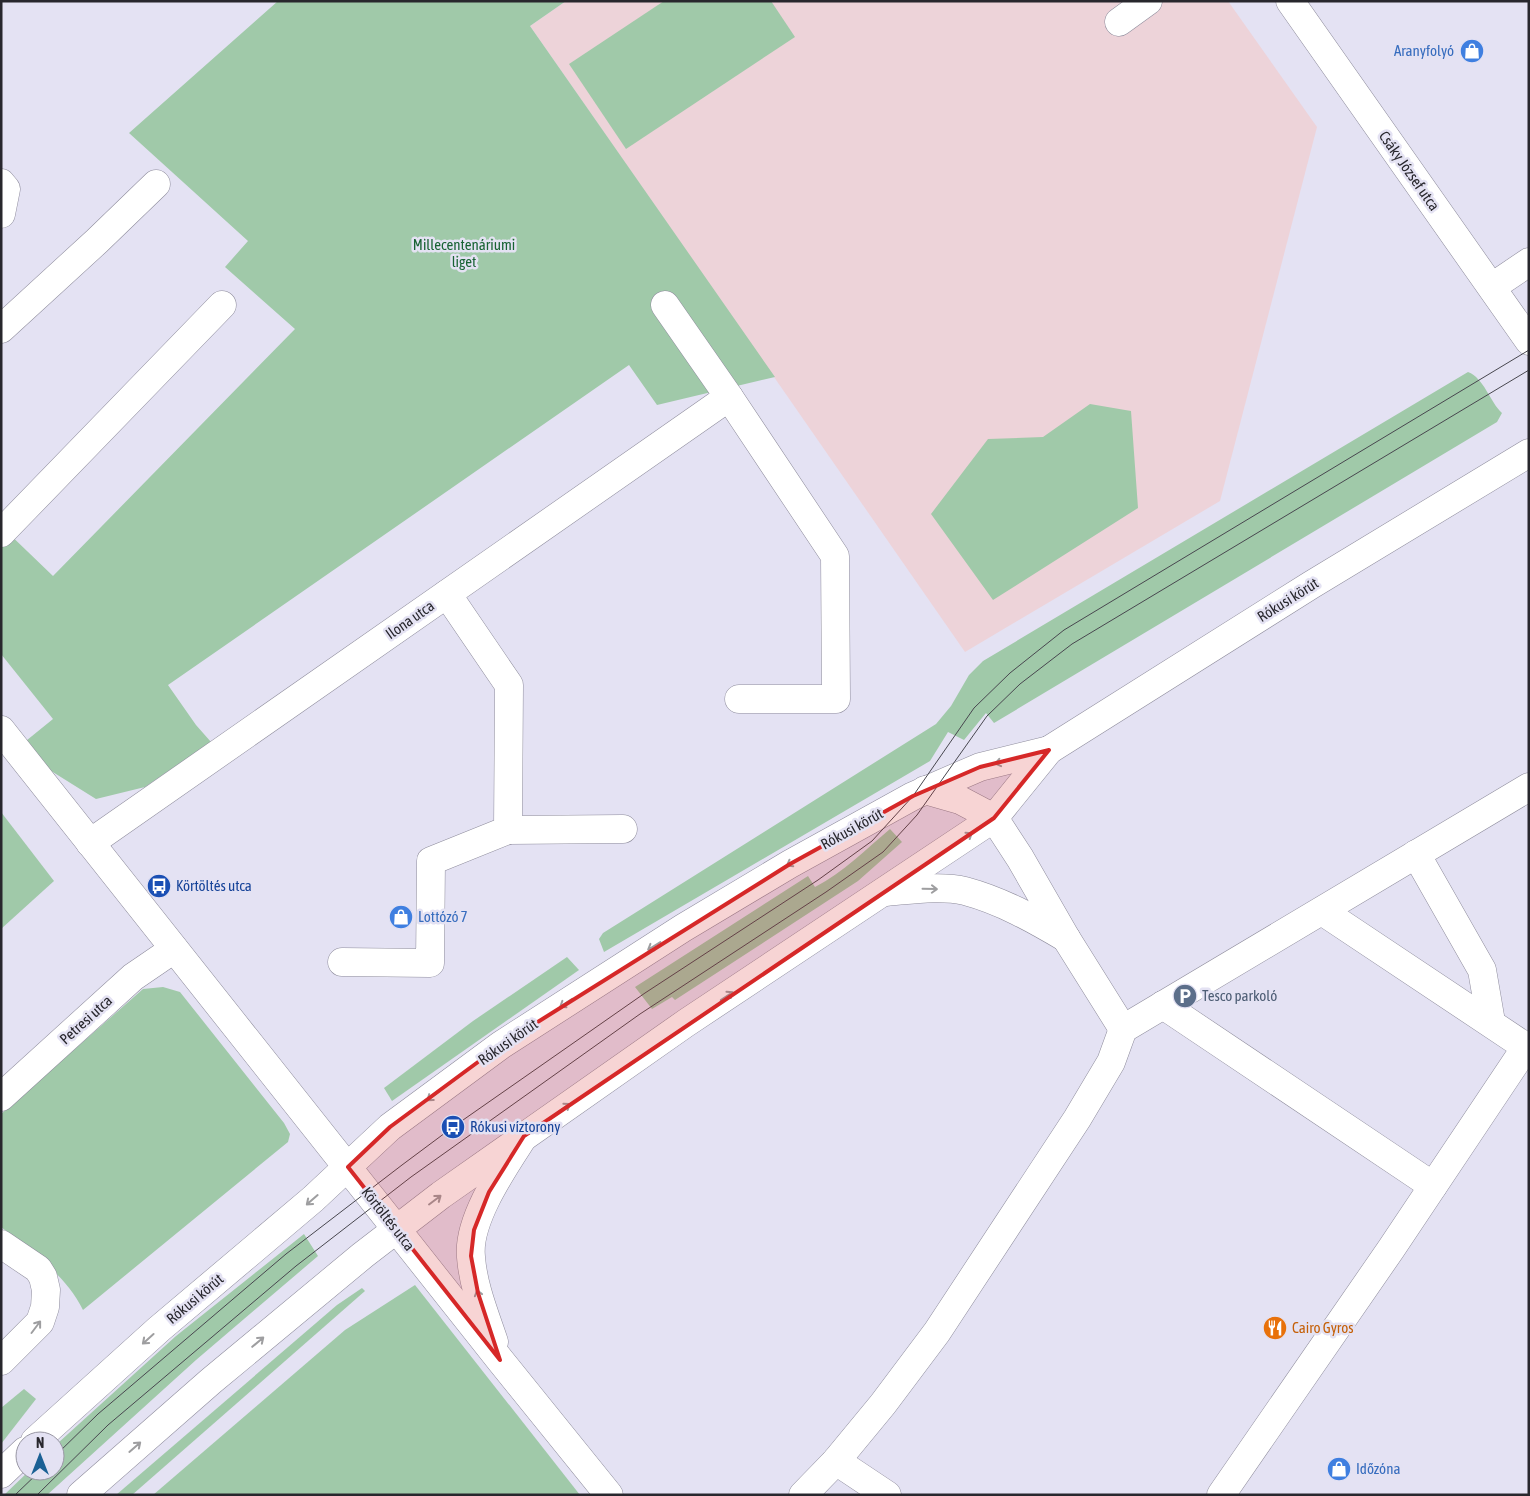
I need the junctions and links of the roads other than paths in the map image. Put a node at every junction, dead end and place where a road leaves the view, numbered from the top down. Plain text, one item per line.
1 (1148, 1) edge
2 (1290, 1) edge
3 (1118, 22) dead end
4 (1, 184) edge
5 (156, 184) dead end
6 (1, 214) edge
7 (1529, 262) edge
8 (1492, 287) junction
9 (222, 306) dead end
10 (665, 306) dead end
11 (1, 329) edge
12 (1529, 341) edge
13 (729, 397) junction
14 (1529, 453) edge
15 (1, 533) edge
16 (446, 594) junction
17 (739, 699) dead end
18 (1, 730) edge
19 (1050, 750) junction
20 (1529, 787) edge
21 (925, 790) junction
22 (994, 818) junction
23 (623, 829) dead end
24 (508, 830) junction
25 (90, 843) junction
26 (1416, 854) junction
27 (881, 893) junction
28 (1322, 911) junction
29 (1066, 938) junction
30 (174, 949) junction
31 (342, 962) dead end
32 (1162, 1005) junction
33 (1491, 1022) junction
34 (1123, 1029) junction
35 (1, 1097) edge
36 (524, 1136) junction
37 (348, 1167) junction
38 (1433, 1186) junction
39 (396, 1229) junction
40 (1, 1244) edge
41 (500, 1360) junction
42 (1, 1361) edge
43 (46, 1431) edge
44 (15, 1461) edge
45 (836, 1461) junction
46 (1, 1474) edge
47 (81, 1495) edge
48 (609, 1495) edge
49 (803, 1495) edge
50 (886, 1495) edge
51 (1222, 1495) edge

1 - 3 main road
2 - 8 main road, Csáky József utca
4 - 6 main road
5 - 11 main road
7 - 8 main road
8 - 12 main road, Csáky József utca
9 - 15 main road
10 - 13 main road
13 - 16 main road, Ilona utca
13 - 17 main road
14 - 19 main road, Rókusi körút
16 - 24 main road
16 - 25 main road, Ilona utca
18 - 25 main road, Körtöltés utca
19 -> 21 main road, Rókusi körút
19 - 22 main road, Rókusi körút
20 - 26 main road
21 - 22 main road
21 -> 37 main road, Rókusi körút
27 -> 22 main road, Rókusi körút
22 - 29 main road
23 - 24 main road
24 - 31 main road
25 - 30 main road, Körtöltés utca
26 - 28 main road
26 - 33 main road
27 -> 29 main road
36 -> 27 main road, Rókusi körút
28 - 32 main road
28 - 33 main road
29 - 34 main road
30 - 35 main road, Petresi utca
30 - 37 main road, Körtöltés utca
32 - 34 main road
32 - 38 main road
33 - 38 main road
34 - 45 main road
39 -> 36 main road, Rókusi körút
41 -> 36 main road
37 - 39 main road, Körtöltés utca
37 -> 43 main road, Rókusi körút
38 - 51 main road
39 - 41 main road, Körtöltés utca
47 -> 39 main road, Rókusi körút
42 -> 40 main road
41 - 48 main road, Körtöltés utca
44 - 46 main road
45 - 49 main road
45 - 50 main road

